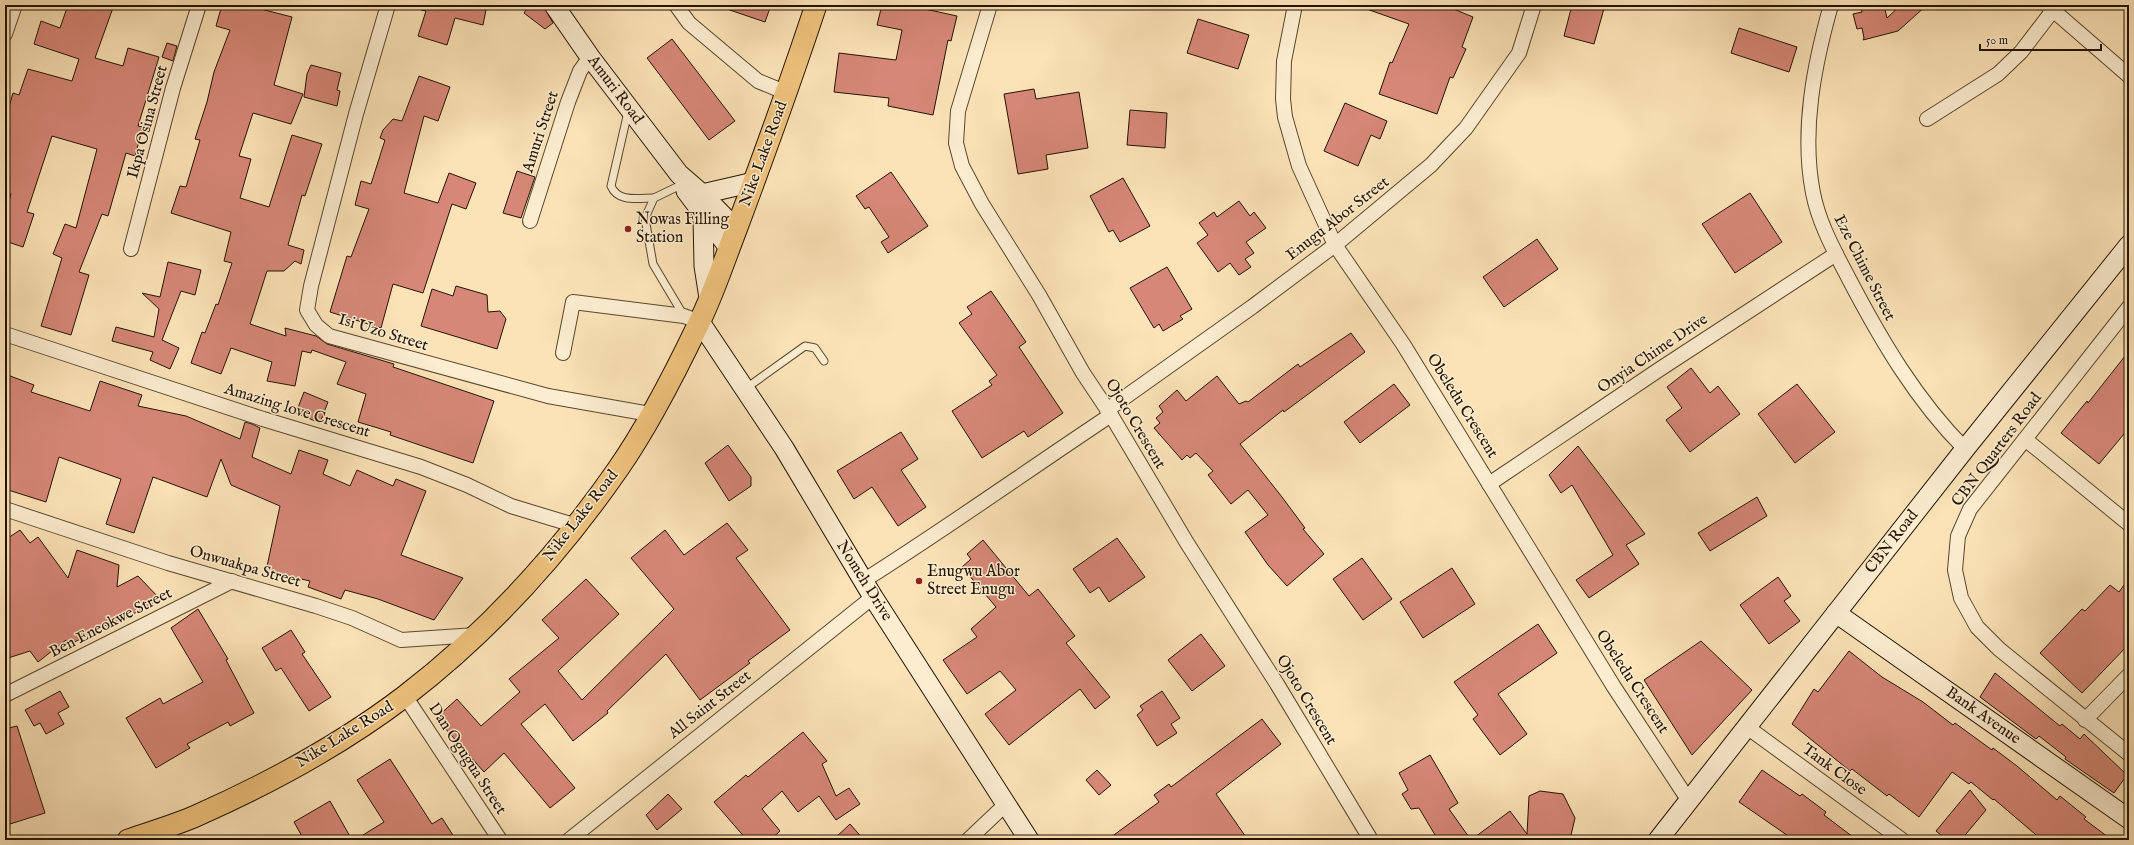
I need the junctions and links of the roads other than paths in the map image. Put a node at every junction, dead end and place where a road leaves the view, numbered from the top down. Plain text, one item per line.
1 (14, 5) edge
2 (199, 5) edge
3 (388, 5) edge
4 (554, 5) edge
5 (676, 5) edge
6 (816, 5) edge
7 (990, 5) edge
8 (1296, 5) edge
9 (1534, 5) edge
10 (1831, 5) edge
11 (2052, 7) edge
12 (5, 34) edge
13 (590, 57) junction
14 (2129, 76) edge
15 (787, 93) junction
16 (628, 108) junction
17 (1927, 119) dead end
18 (680, 179) junction
19 (754, 182) junction
20 (702, 194) junction
21 (654, 198) junction
22 (704, 216) junction
23 (530, 221) dead end
24 (732, 239) junction
25 (2129, 245) edge
26 (1335, 246) junction
27 (130, 249) dead end
28 (1836, 254) junction
29 (709, 298) junction
30 (2129, 307) edge
31 (692, 319) junction
32 (5, 334) edge
33 (563, 353) dead end
34 (824, 361) dead end
35 (745, 389) junction
36 (1109, 412) junction
37 (650, 414) junction
38 (2025, 439) junction
39 (1965, 449) junction
40 (1489, 484) junction
41 (5, 510) edge
42 (2129, 524) edge
43 (577, 526) junction
44 (232, 581) junction
45 (868, 589) junction
46 (1836, 613) junction
47 (476, 635) junction
48 (2129, 674) edge
49 (5, 695) edge
50 (405, 696) junction
51 (2084, 720) junction
52 (1747, 728) junction
53 (2129, 754) edge
54 (1689, 801) junction
55 (1006, 804) junction
56 (2129, 819) edge
57 (128, 840) edge
58 (500, 840) edge
59 (569, 840) edge
60 (968, 840) edge
61 (1029, 840) edge
62 (1371, 840) edge
63 (1658, 840) edge
64 (1902, 840) edge

1 - 12 street
2 - 27 street, Ikpa Osina Street
3 - 37 street, Isi Uzo Street
4 - 13 main road, Amuri Road
5 - 15 street
6 - 15 main road, Nike Lake Road
7 - 36 street, Ojoto Crescent
8 - 26 street, Obeledu Crescent
9 - 26 street, Enugu Abor Street
10 - 28 street, Eze Chime Street
11 - 14 street
11 - 17 street
13 - 16 main road, Amuri Road
13 - 23 street, Amuri Street
15 - 19 main road, Nike Lake Road
16 - 18 main road, Amuri Road
16 - 21 lane
18 - 20 main road, Amuri Road
18 - 21 lane
18 - 22 main road, Amuri Road
19 - 20 main road
19 - 24 main road, Nike Lake Road
20 - 24 main road, Amuri Road
21 - 31 lane
22 - 24 main road, Amuri Road
22 - 29 main road
24 - 29 main road, Nike Lake Road
25 - 39 main road, CBN Road
26 - 36 street, Enugu Abor Street
26 - 40 street, Obeledu Crescent
28 - 39 street, Eze Chime Street
28 - 40 street, Onyia Chime Drive
29 - 31 main road, Nike Lake Road
30 - 38 street, CBN Quarters Road
31 - 33 street
31 - 35 main road, Nomeh Drive
31 - 37 main road, Nike Lake Road
32 - 43 street, Amazing love Crescent
34 - 35 lane
35 - 45 main road, Nomeh Drive
36 - 45 street, Enugu Abor Street
36 - 62 street, Ojoto Crescent
37 - 43 main road, Nike Lake Road
38 - 42 street
38 - 51 street, CBN Quarters Road
39 - 46 main road, CBN Road
40 - 54 street, Obeledu Crescent
41 - 44 street, Onwuakpa Street
43 - 47 main road, Nike Lake Road
44 - 47 street, Onwuakpa Street
44 - 49 street, Ben Eneokwe Street
45 - 55 main road, Nomeh Drive
45 - 59 street, All Saint Street
46 - 52 main road, CBN Road
46 - 56 main road, Bank Avenue
47 - 50 main road, Nike Lake Road
48 - 51 street
50 - 57 main road, Nike Lake Road
50 - 58 street, Dan Ogugua Street
51 - 53 street, CBN Quarters Road
52 - 54 main road, CBN Road
52 - 64 street, Tank Close
54 - 63 main road, CBN Road
55 - 60 street
55 - 61 main road, Nomeh Drive

